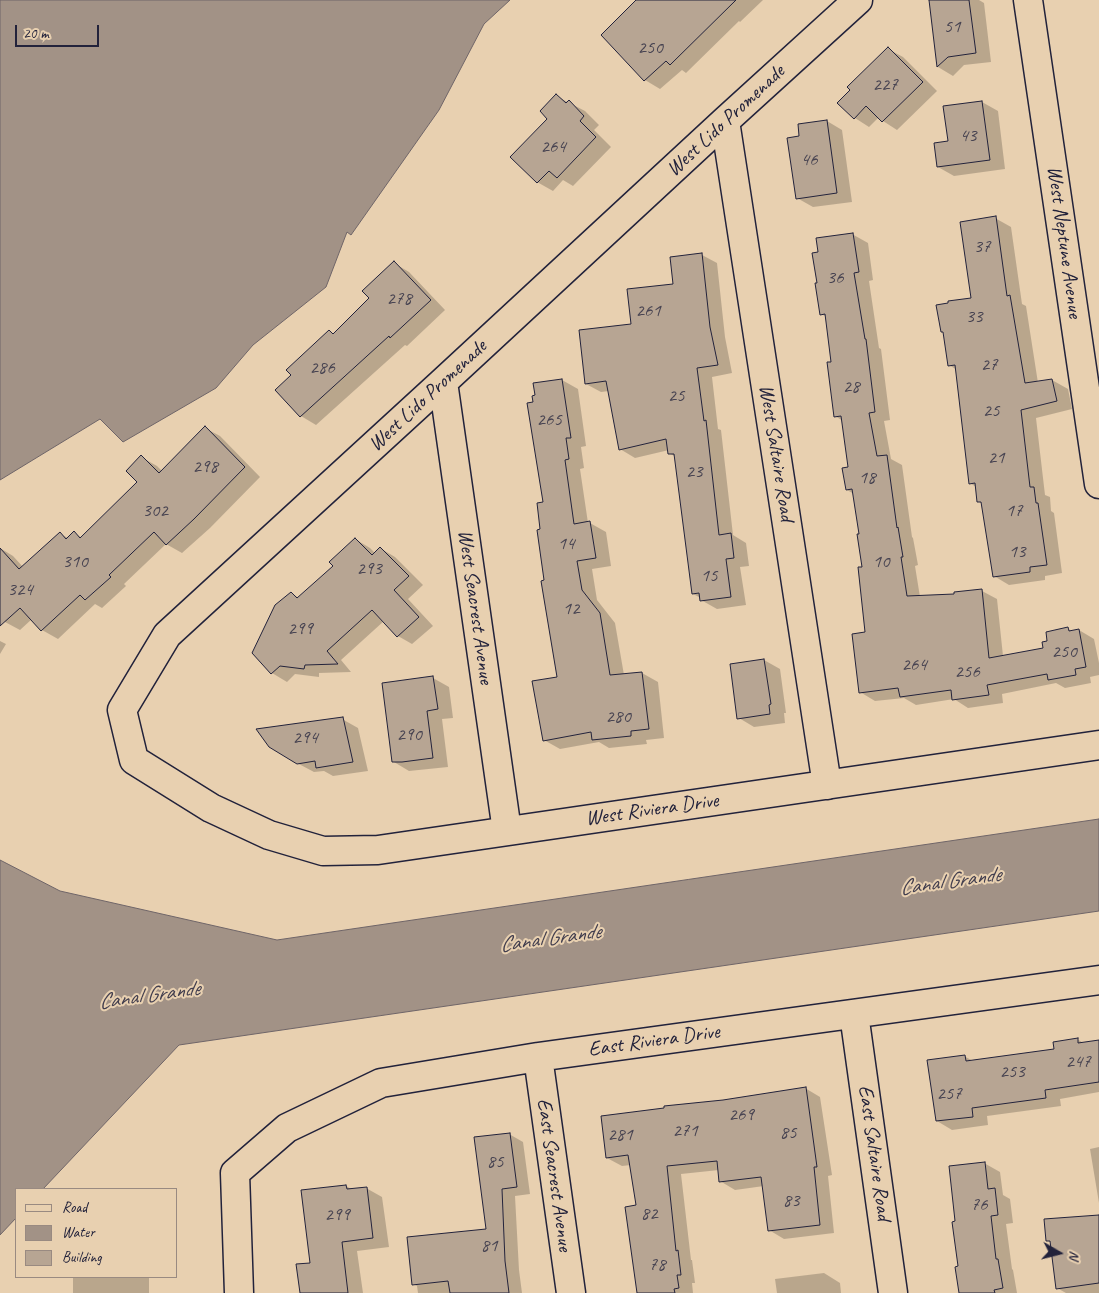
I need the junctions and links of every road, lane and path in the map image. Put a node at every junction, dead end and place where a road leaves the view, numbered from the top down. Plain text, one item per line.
1 (858, 0) edge
2 (1028, 0) edge
3 (725, 121) junction
4 (443, 382) junction
5 (1099, 484) edge
6 (1099, 745) edge
7 (827, 785) junction
8 (211, 808) joint
9 (507, 831) junction
10 (1099, 980) edge
11 (854, 1014) junction
12 (538, 1057) junction
13 (239, 1293) edge
14 (571, 1293) edge
15 (893, 1293) edge

1 - 3 street, West Lido Promenade
2 - 5 street, West Neptune Avenue
3 - 4 street, West Lido Promenade
3 - 7 street, West Saltaire Road
4 - 8 street, West Lido Promenade
4 - 9 street, West Seacrest Avenue
6 - 7 street, West Riviera Drive
7 - 9 street, West Riviera Drive
8 - 9 street, West Riviera Drive
10 - 11 street, East Riviera Drive
11 - 12 street, East Riviera Drive
11 - 15 street, East Saltaire Road
12 - 13 street, East Riviera Drive
12 - 14 street, East Seacrest Avenue

